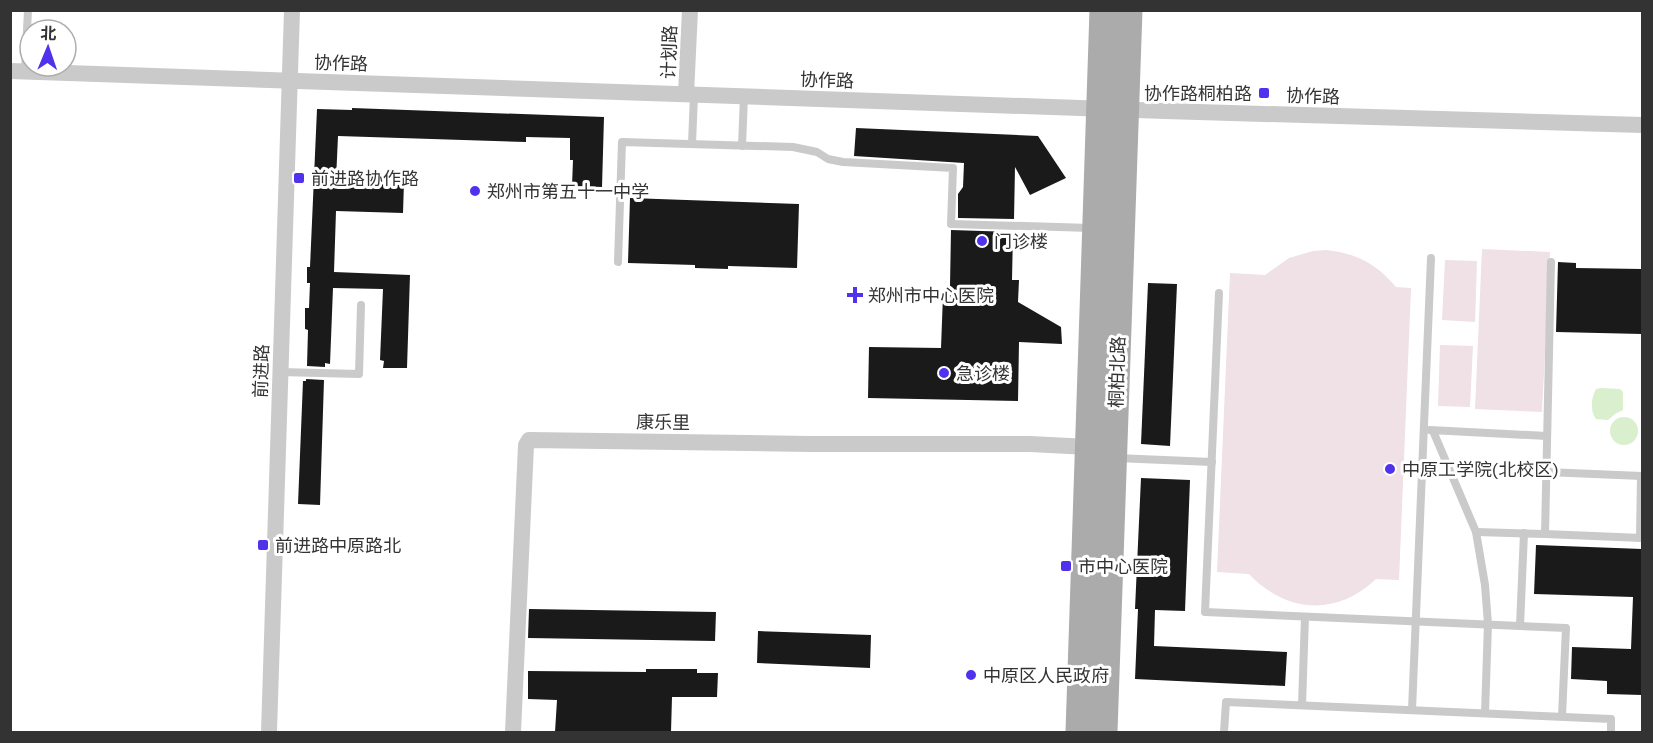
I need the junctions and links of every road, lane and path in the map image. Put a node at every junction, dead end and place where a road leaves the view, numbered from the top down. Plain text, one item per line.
1 (292, 10) edge
2 (690, 10) edge
3 (1103, 10) edge
4 (1129, 10) edge
5 (78, 73) edge
6 (290, 81) junction
7 (690, 94) junction
8 (744, 96) junction
9 (1113, 109) junction
10 (1642, 125) edge
11 (692, 144) junction
12 (742, 146) junction
13 (1096, 228) junction
14 (1431, 258) dead end
15 (618, 262) dead end
16 (1551, 262) dead end
17 (1219, 293) dead end
18 (361, 304) dead end
19 (280, 372) junction
20 (1428, 430) junction
21 (1547, 436) junction
22 (1089, 447) junction
23 (1114, 458) junction
24 (1212, 462) junction
25 (1546, 472) junction
26 (1642, 476) edge
27 (1476, 532) junction
28 (1524, 533) junction
29 (1545, 534) junction
30 (1641, 538) edge
31 (1305, 617) junction
32 (1416, 621) junction
33 (1488, 624) junction
34 (1520, 626) junction
35 (1302, 705) junction
36 (1412, 710) junction
37 (1485, 713) junction
38 (1562, 716) junction
39 (269, 732) edge
40 (513, 732) edge
41 (1079, 732) edge
42 (1104, 732) edge
43 (1224, 732) edge
44 (1611, 732) edge

1 - 6 street, 前进路
2 - 7 street, 计划路
3 - 9 main road, 桐柏北路
4 - 9 main road, 桐柏北路
5 - 6 street, 协作路
6 - 7 street, 协作路
6 - 19 street, 前进路
7 - 8 street, 协作路
7 - 11 lane
8 - 9 street, 协作路
8 - 12 lane
9 - 10 street, 协作路
9 - 13 main road, 桐柏北路
9 - 23 main road, 桐柏北路
11 - 12 lane
11 - 15 lane
12 - 13 lane
13 - 22 main road, 桐柏北路
14 - 20 lane
16 - 21 lane
17 - 24 lane
18 - 19 lane
19 - 39 street, 前进路
20 - 21 lane
20 - 27 lane
20 - 32 lane
21 - 25 lane
22 - 40 street, 康乐里
22 - 41 main road, 桐柏北路
23 - 24 lane
23 - 42 main road, 桐柏北路
24 - 31 lane
25 - 26 lane
25 - 29 lane
26 - 30 lane
27 - 28 lane
27 - 33 lane
28 - 29 lane
28 - 34 lane
29 - 30 lane
31 - 32 lane
31 - 35 lane
32 - 33 lane
32 - 36 lane
33 - 34 lane
33 - 37 lane
34 - 38 lane
35 - 36 lane
35 - 43 lane
36 - 37 lane
37 - 38 lane
38 - 44 lane

